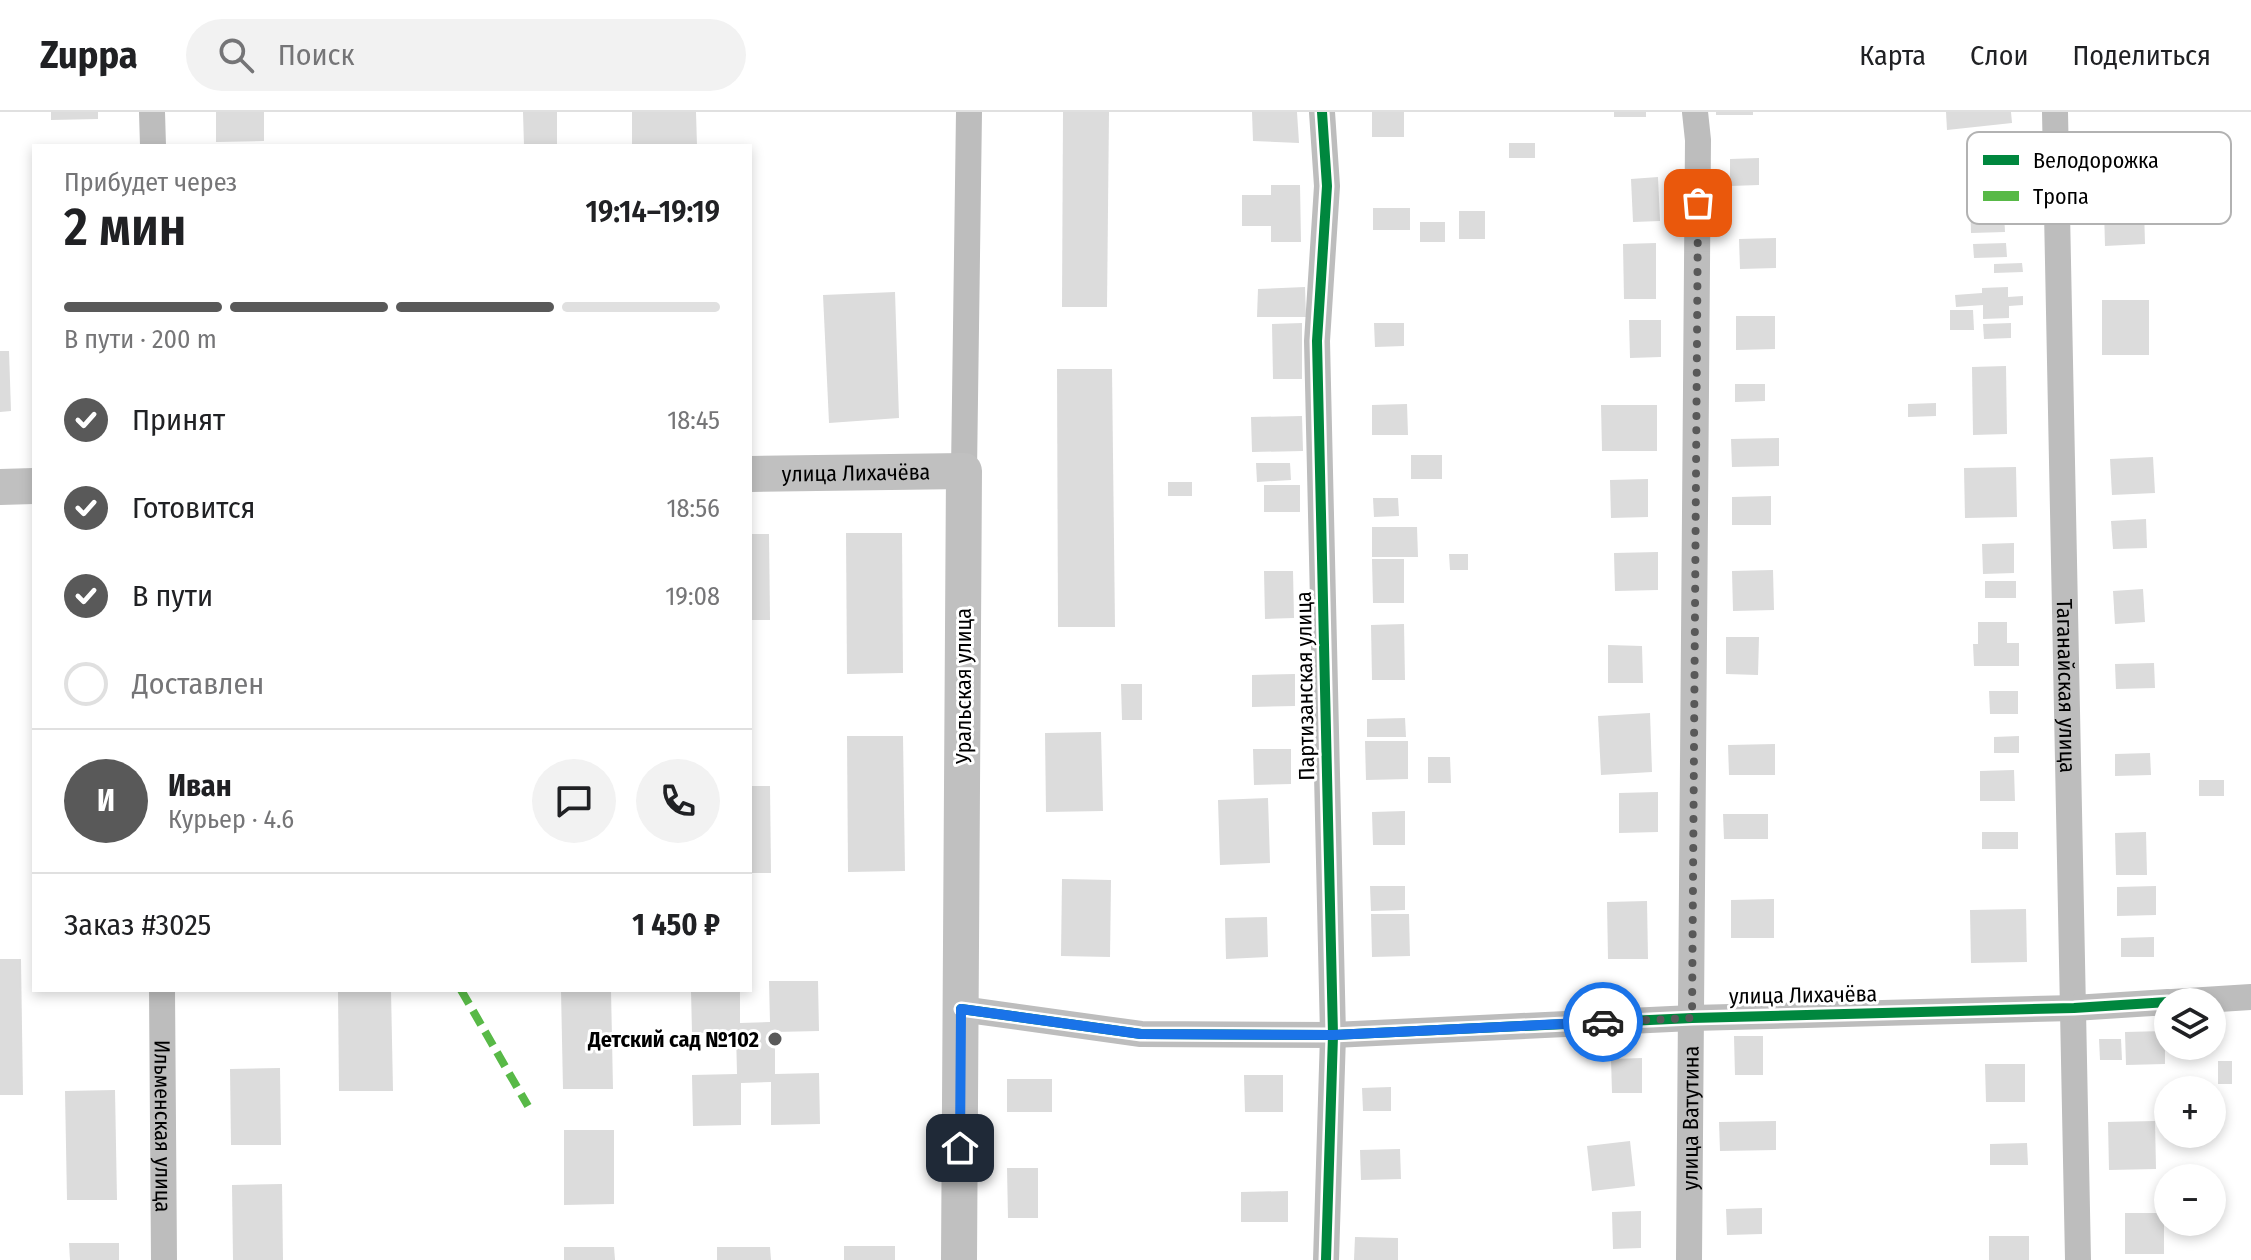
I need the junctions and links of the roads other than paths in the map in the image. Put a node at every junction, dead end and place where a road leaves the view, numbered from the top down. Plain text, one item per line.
1 (152, 112) edge
2 (969, 112) edge
3 (1322, 112) edge
4 (1695, 112) edge
5 (2055, 112) edge
6 (2055, 132) edge
7 (153, 144) edge
8 (2057, 224) edge
9 (964, 471) junction
10 (752, 474) edge
11 (32, 486) edge
12 (0, 487) edge
13 (162, 992) edge
14 (2251, 997) edge
15 (2226, 999) edge
16 (2154, 1003) edge
17 (2074, 1008) junction
18 (961, 1009) junction
19 (1692, 1018) junction
20 (1333, 1035) junction
21 (164, 1260) edge
22 (959, 1260) edge
23 (1326, 1260) edge
24 (1689, 1260) edge
25 (2078, 1260) edge

1 - 7 street
2 - 9 street, Уральская улица
3 - 20 street, Партизанская улица
4 - 19 street, улица Ватутина
5 - 6 street, Таганайская улица
8 - 17 street, Таганайская улица
9 - 10 street, улица Лихачёва
9 - 18 street, Уральская улица
11 - 12 street
13 - 21 street, Ильменская улица
14 - 15 street, улица Лихачёва
16 - 17 street, улица Лихачёва
17 - 19 street, улица Лихачёва
17 - 25 street, Таганайская улица
18 - 20 street, улица Лихачёва
18 - 22 street, Уральская улица
19 - 20 street, улица Лихачёва
19 - 24 street, улица Ватутина
20 - 23 street, Партизанская улица

